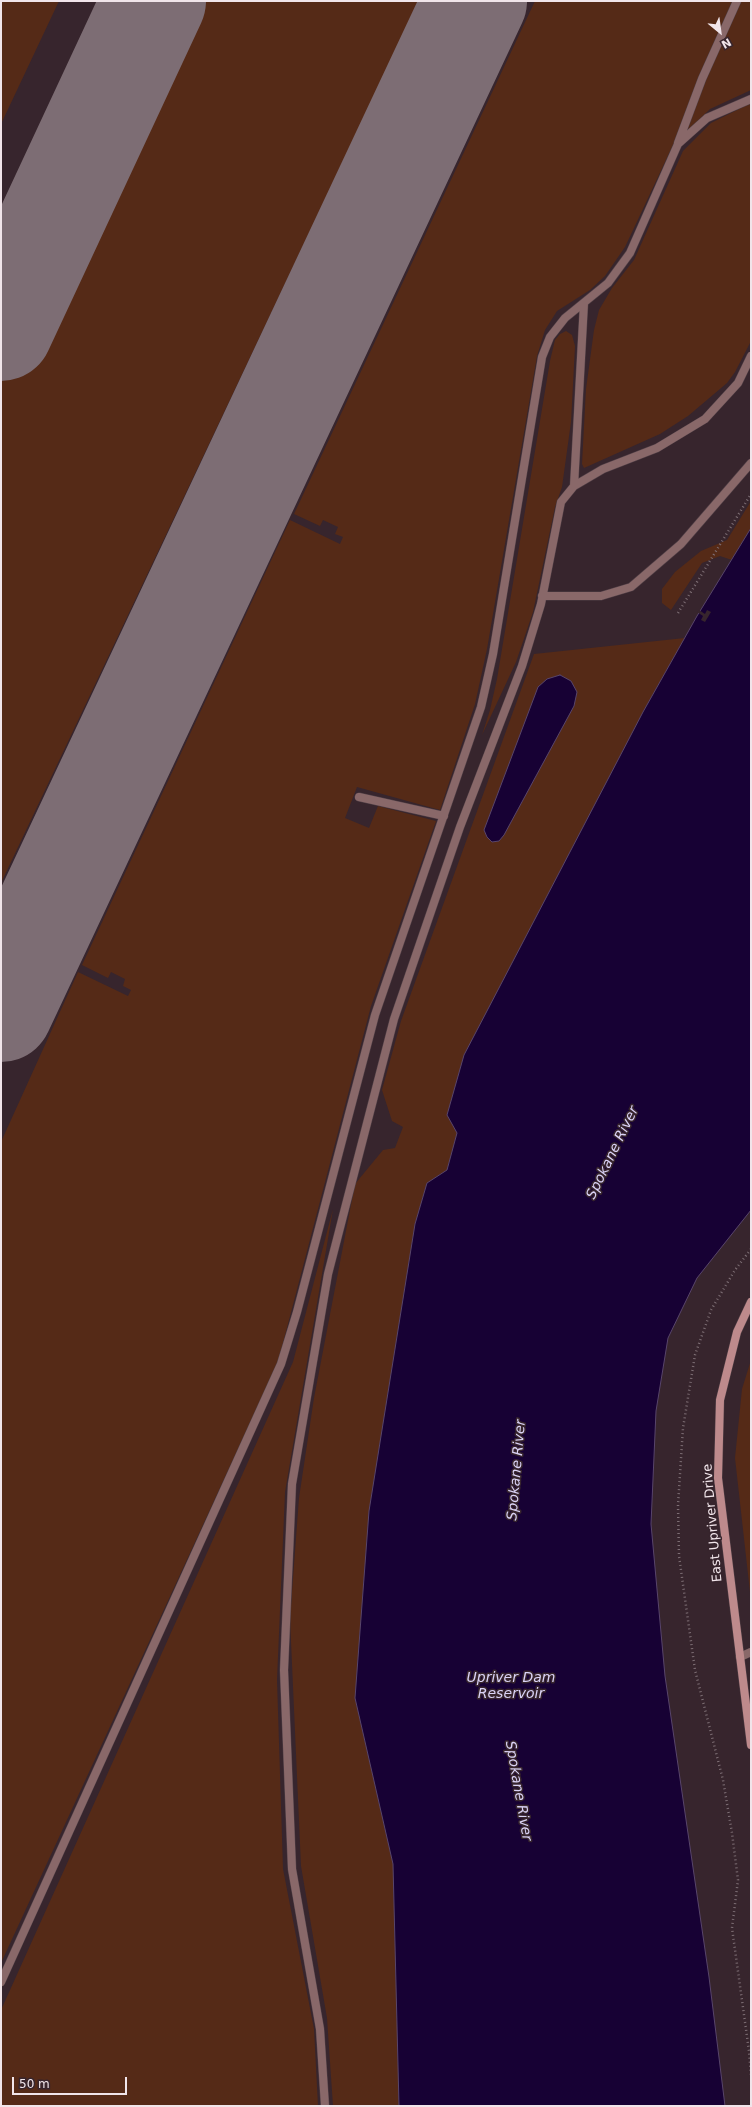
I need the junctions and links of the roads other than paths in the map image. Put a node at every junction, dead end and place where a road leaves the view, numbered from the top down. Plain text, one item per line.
1 (736, 1) edge
2 (751, 99) edge
3 (678, 144) junction
4 (584, 303) junction
5 (751, 356) edge
6 (751, 463) edge
7 (574, 486) junction
8 (542, 596) junction
9 (359, 797) dead end
10 (444, 816) junction
11 (751, 1302) edge
12 (751, 1652) edge
13 (740, 1658) junction
14 (751, 1745) edge
15 (1, 1982) edge
16 (325, 2106) edge

1 - 3 street
2 - 3 street
3 - 4 street
4 - 7 street
4 - 10 street
5 - 7 street
6 - 8 street
7 - 8 street
8 - 16 street
9 - 10 street
10 - 15 street
11 - 13 main road, East Upriver Drive
12 - 13 street
13 - 14 main road, East Upriver Drive

